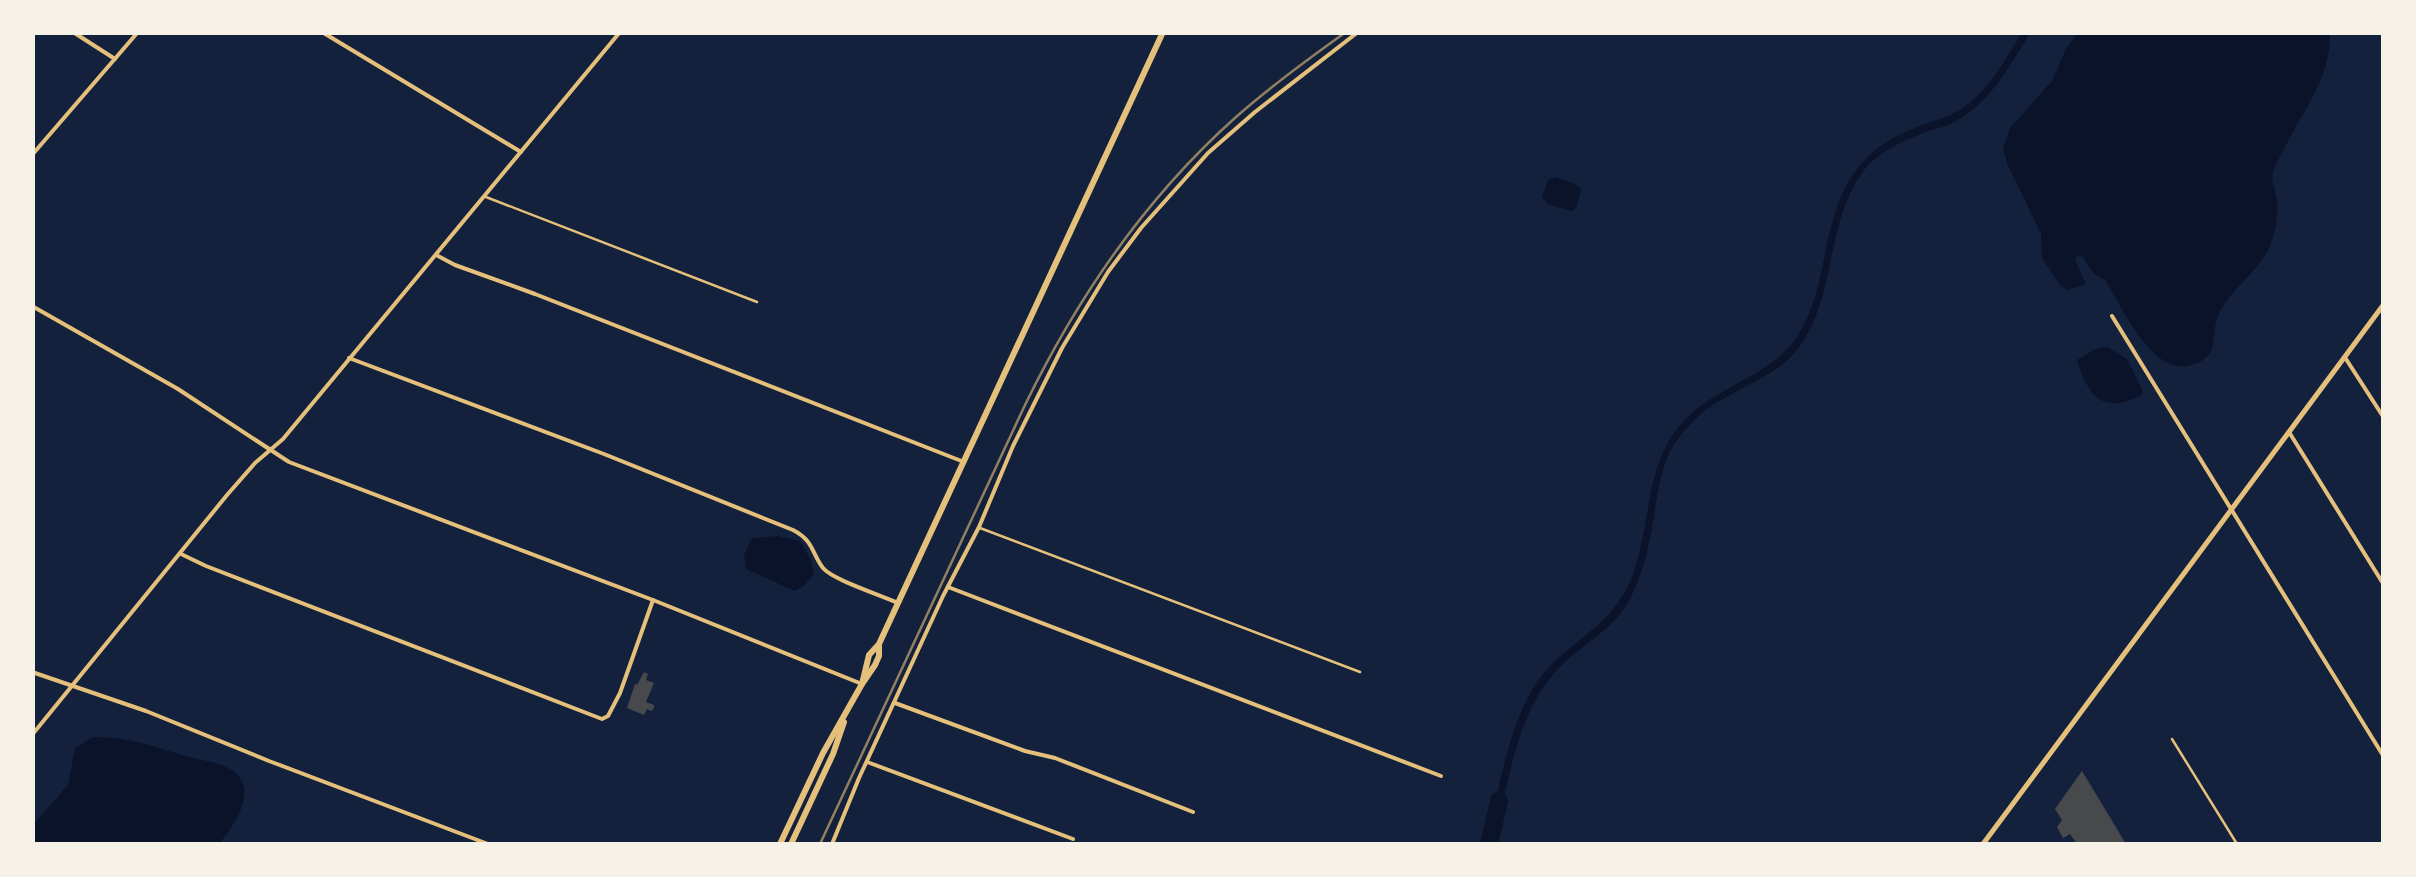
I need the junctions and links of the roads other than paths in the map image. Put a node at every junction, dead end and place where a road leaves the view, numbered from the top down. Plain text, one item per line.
1 (73, 32) edge
2 (138, 32) edge
3 (322, 32) edge
4 (620, 32) edge
5 (1163, 32) edge
6 (1358, 32) edge
7 (115, 59) junction
8 (521, 152) junction
9 (32, 155) edge
10 (484, 197) junction
11 (436, 255) junction
12 (757, 302) dead end
13 (2384, 304) edge
14 (32, 306) edge
15 (2112, 316) dead end
16 (2344, 357) junction
17 (349, 358) junction
18 (2384, 418) edge
19 (2289, 432) junction
20 (269, 450) junction
21 (964, 462) junction
22 (2231, 510) junction
23 (978, 527) junction
24 (181, 554) junction
25 (2384, 585) edge
26 (948, 587) junction
27 (653, 600) junction
28 (898, 603) junction
29 (32, 672) edge
30 (1360, 672) dead end
31 (862, 684) junction
32 (74, 685) junction
33 (895, 703) junction
34 (848, 712) junction
35 (32, 734) edge
36 (2384, 757) edge
37 (867, 762) junction
38 (1440, 776) dead end
39 (1193, 812) dead end
40 (1073, 839) dead end
41 (488, 844) edge
42 (780, 844) edge
43 (793, 844) edge
44 (832, 844) edge
45 (1983, 844) edge

1 - 7 street
2 - 7 street
3 - 8 street
4 - 8 street
5 - 21 main road
6 - 23 street
7 - 9 street
8 - 10 street
10 - 11 street
10 - 12 lane
11 - 17 street
11 - 21 street
13 - 16 street
14 - 20 street
15 - 22 street
16 - 18 street
16 - 19 street
17 - 20 street
17 - 28 street
19 - 22 street
19 - 25 street
20 - 24 street
20 - 27 street
21 - 28 main road
22 - 36 street
22 - 45 street
23 - 26 street
23 - 30 lane
24 - 27 street
24 - 32 street
26 - 33 street
26 - 38 street
27 - 31 street
28 - 31 main road
29 - 32 street
31 - 34 main road
32 - 35 street
32 - 41 street
33 - 37 street
33 - 39 street
34 - 42 main road
34 - 43 main road
37 - 40 street
37 - 44 street

